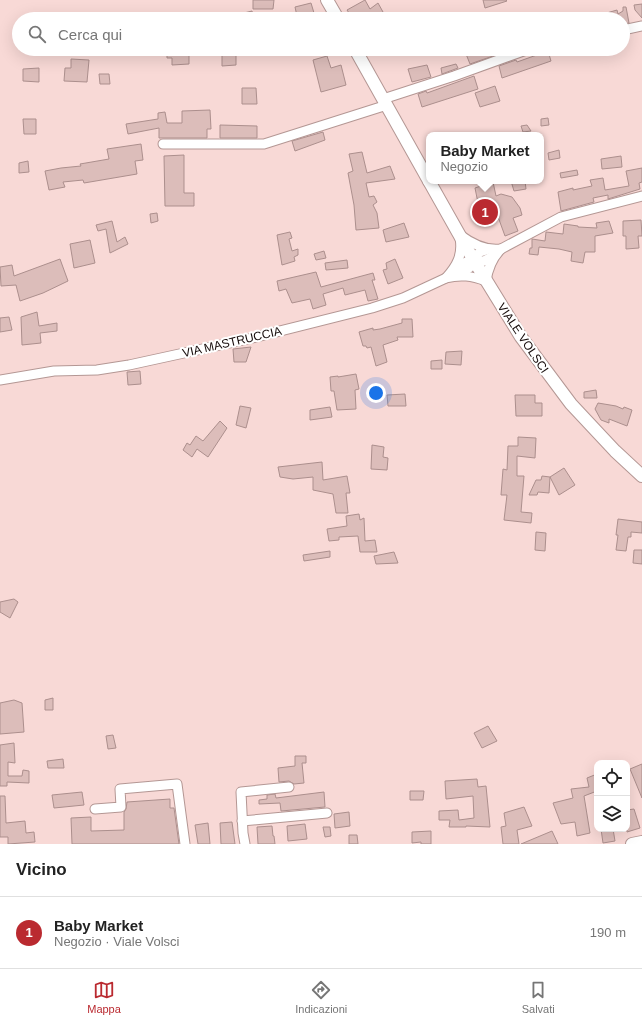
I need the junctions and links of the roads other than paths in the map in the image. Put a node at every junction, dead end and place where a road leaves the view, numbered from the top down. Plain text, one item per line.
1 (327, 0) edge
2 (334, 12) edge
3 (642, 26) edge
4 (630, 29) edge
5 (359, 56) edge
6 (510, 56) edge
7 (385, 102) junction
8 (163, 144) dead end
9 (426, 176) edge
10 (431, 184) edge
11 (642, 196) edge
12 (459, 234) junction
13 (496, 251) junction
14 (474, 260) junction
15 (457, 270) junction
16 (486, 281) junction
17 (0, 380) edge
18 (642, 476) edge
19 (289, 787) dead end
20 (95, 809) dead end
21 (327, 813) dead end
22 (242, 821) junction
23 (642, 842) edge
24 (185, 844) edge
25 (244, 844) edge
26 (632, 844) edge

1 - 2 main road
3 - 4 street
5 - 7 main road, VIALE VOLSCI
6 - 7 street
7 - 8 street
7 - 9 main road, VIALE VOLSCI
10 - 12 main road, VIALE VOLSCI
11 - 13 street
12 - 13 street
12 - 14 main road, VIALE VOLSCI
12 - 15 street
13 - 14 street
13 - 16 street
14 - 15 street
14 - 16 main road, VIALE VOLSCI
15 - 16 street
15 - 17 street, VIA MASTRUCCIA
16 - 18 main road, VIALE VOLSCI
19 - 22 street
20 - 24 street
21 - 22 street
22 - 25 street
23 - 26 main road

